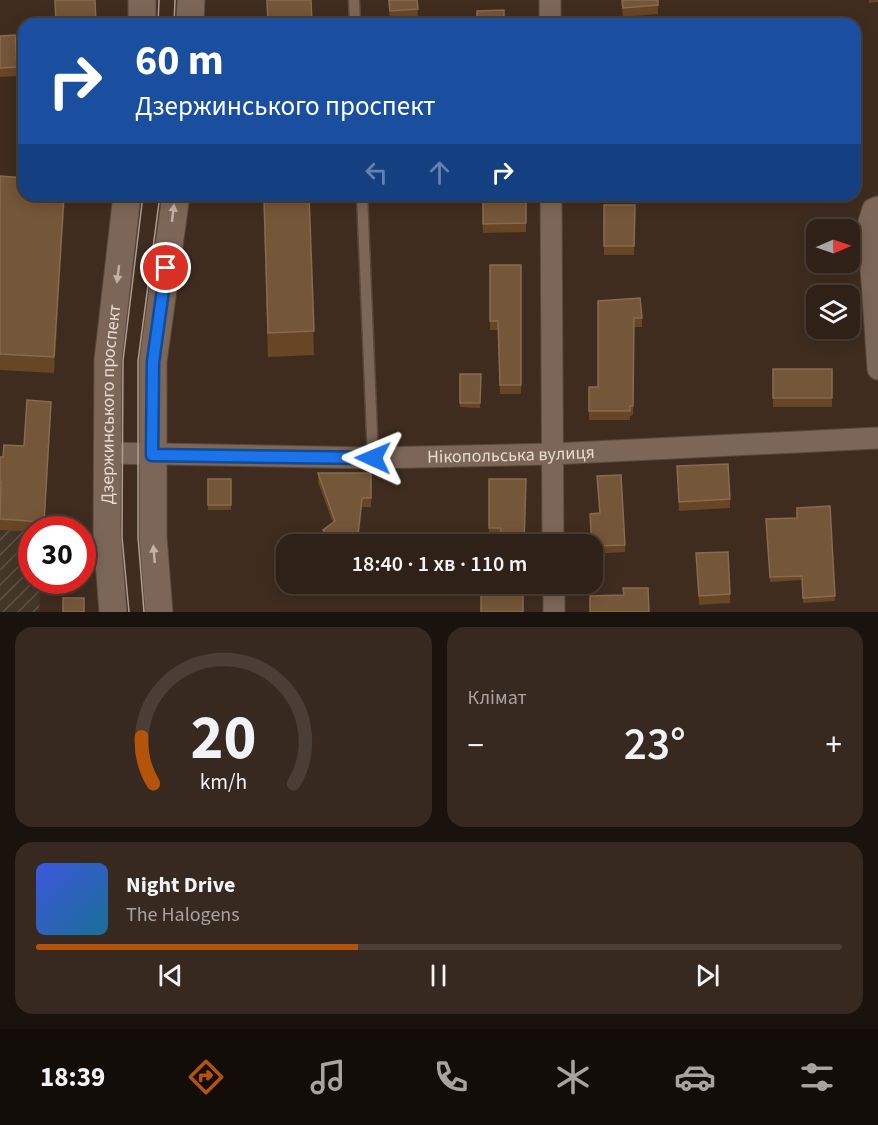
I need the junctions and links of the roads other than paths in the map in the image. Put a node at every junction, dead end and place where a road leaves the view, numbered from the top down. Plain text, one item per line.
1 (142, 0) edge
2 (191, 0) edge
3 (354, 0) edge
4 (550, 0) edge
5 (141, 18) edge
6 (190, 18) edge
7 (355, 18) edge
8 (550, 18) edge
9 (126, 201) edge
10 (175, 201) edge
11 (362, 201) edge
12 (550, 201) edge
13 (878, 207) edge
14 (878, 369) edge
15 (878, 438) edge
16 (107, 453) junction
17 (552, 454) junction
18 (152, 455) junction
19 (373, 458) junction
20 (553, 534) edge
21 (554, 594) edge
22 (113, 612) edge
23 (159, 612) edge
24 (554, 612) edge

1 - 5 street
2 - 6 street
3 - 7 lane
4 - 8 street
9 -> 16 street, Дзержинського проспект
18 -> 10 street
11 - 19 lane
12 - 17 street
13 - 14 street
15 - 17 street, Нікопольська вулиця
16 - 18 street, Нікопольська вулиця
16 - 22 street, Дзержинського проспект
17 - 19 street, Нікопольська вулиця
17 - 20 street
18 - 19 street, Нікопольська вулиця
23 -> 18 street
21 - 24 street

